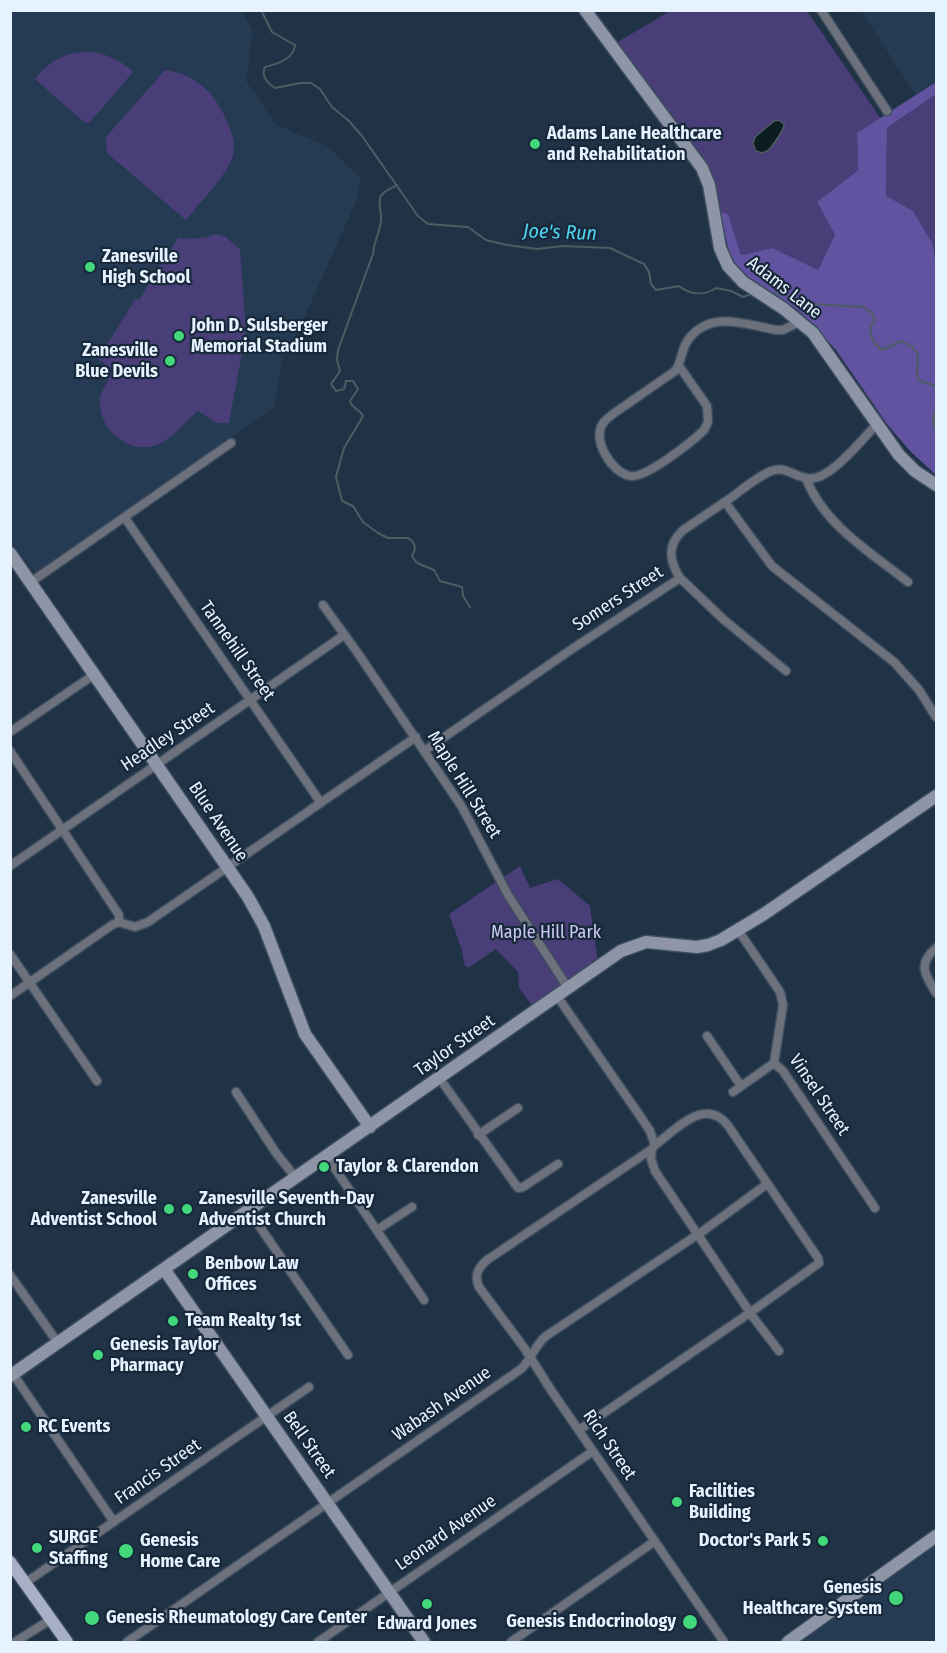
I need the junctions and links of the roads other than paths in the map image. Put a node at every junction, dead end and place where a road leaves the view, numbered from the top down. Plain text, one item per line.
1 (585, 10) edge
2 (821, 10) edge
3 (887, 111) dead end
4 (801, 321) junction
5 (679, 366) junction
6 (877, 424) junction
7 (231, 443) dead end
8 (806, 478) junction
9 (936, 485) edge
10 (725, 502) junction
11 (124, 518) junction
12 (10, 553) edge
13 (680, 578) junction
14 (31, 582) junction
15 (908, 582) dead end
16 (323, 605) dead end
17 (344, 635) junction
18 (786, 671) dead end
19 (95, 674) junction
20 (250, 700) junction
21 (936, 717) edge
22 (10, 732) edge
23 (416, 737) junction
24 (10, 751) edge
25 (424, 751) junction
26 (156, 764) junction
27 (936, 796) edge
28 (321, 802) junction
29 (63, 830) junction
30 (10, 866) edge
31 (227, 867) junction
32 (119, 922) junction
33 (738, 930) junction
34 (936, 948) edge
35 (10, 954) edge
36 (30, 982) junction
37 (568, 988) junction
38 (936, 993) edge
39 (10, 996) edge
40 (557, 996) junction
41 (707, 1036) dead end
42 (774, 1063) junction
43 (440, 1079) junction
44 (97, 1081) dead end
45 (741, 1086) junction
46 (236, 1092) dead end
47 (733, 1092) dead end
48 (518, 1108) dead end
49 (370, 1127) junction
50 (478, 1135) junction
51 (653, 1147) junction
52 (327, 1157) junction
53 (558, 1164) dead end
54 (296, 1178) junction
55 (767, 1184) junction
56 (412, 1207) dead end
57 (875, 1208) dead end
58 (249, 1211) junction
59 (377, 1230) junction
60 (697, 1234) junction
61 (164, 1269) junction
62 (10, 1275) edge
63 (424, 1300) dead end
64 (751, 1312) junction
65 (58, 1343) junction
66 (779, 1351) dead end
67 (348, 1355) dead end
68 (531, 1360) junction
69 (11, 1373) edge
70 (309, 1387) dead end
71 (267, 1416) junction
72 (579, 1430) junction
73 (593, 1451) junction
74 (327, 1503) junction
75 (114, 1522) junction
76 (936, 1536) edge
77 (655, 1541) junction
78 (10, 1563) edge
79 (19, 1580) junction
80 (389, 1593) junction
81 (50, 1620) junction
82 (15, 1642) edge
83 (67, 1642) edge
84 (127, 1642) edge
85 (318, 1642) edge
86 (424, 1642) edge
87 (511, 1642) edge
88 (724, 1642) edge
89 (788, 1642) edge

1 - 4 street, Adams Lane
2 - 3 street
4 - 5 street
4 - 6 street, Adams Lane
5 - 5 street
6 - 8 street
6 - 9 street, Adams Lane
7 - 11 street
8 - 10 street, Somers Street
8 - 15 street
10 - 13 street, Somers Street
10 - 21 street
11 - 14 street
11 - 20 street, Tannehill Street
12 - 14 street, Blue Avenue
13 - 18 street
13 - 25 street, Somers Street
14 - 19 street, Blue Avenue
16 - 17 street, Maple Hill Street
17 - 20 street, Headley Street
17 - 23 street, Maple Hill Street
19 - 22 street
19 - 26 street, Blue Avenue
20 - 26 street, Headley Street
20 - 28 street, Tannehill Street
23 - 25 street, Maple Hill Street
23 - 28 street
24 - 29 street
25 - 37 street, Maple Hill Street
26 - 29 street, Headley Street
26 - 31 street, Blue Avenue
27 - 33 street, Taylor Street
28 - 31 street
29 - 30 street, Headley Street
29 - 32 street
31 - 32 street
31 - 49 street, Blue Avenue
32 - 36 street
33 - 37 street, Taylor Street
33 - 42 street, Vinsel Street
34 - 38 street
35 - 36 street
36 - 39 street
36 - 44 street
37 - 40 street, Taylor Street
40 - 43 street, Taylor Street
40 - 51 street
41 - 45 street
42 - 45 street
42 - 57 street, Vinsel Street
43 - 49 street, Taylor Street
43 - 50 street
45 - 47 street
46 - 54 street
48 - 50 street
49 - 52 street, Taylor Street
50 - 53 street
51 - 55 street
51 - 60 street
51 - 68 street, Rich Street
52 - 54 street, Taylor Street
52 - 59 street
54 - 58 street, Taylor Street
55 - 60 street, Wabash Avenue
55 - 64 street
56 - 59 street
58 - 61 street, Taylor Street
58 - 67 street
59 - 63 street
60 - 64 street
60 - 68 street, Wabash Avenue
61 - 65 street, Taylor Street
61 - 71 street, Bell Street
62 - 65 street
64 - 66 street
64 - 72 street
65 - 69 street, Taylor Street
68 - 72 street, Rich Street
68 - 74 street, Wabash Avenue
69 - 75 street
70 - 71 street, Francis Street
71 - 74 street, Bell Street
71 - 75 street, Francis Street
72 - 73 street, Rich Street
73 - 77 street, Rich Street
73 - 80 street, Leonard Avenue
74 - 80 street, Bell Street
74 - 84 street, Wabash Avenue
75 - 79 street, Francis Street
76 - 89 street
77 - 87 street
77 - 88 street, Rich Street
78 - 79 main road
79 - 81 main road
80 - 85 street, Leonard Avenue
80 - 86 street, Bell Street
81 - 82 street
81 - 83 main road

